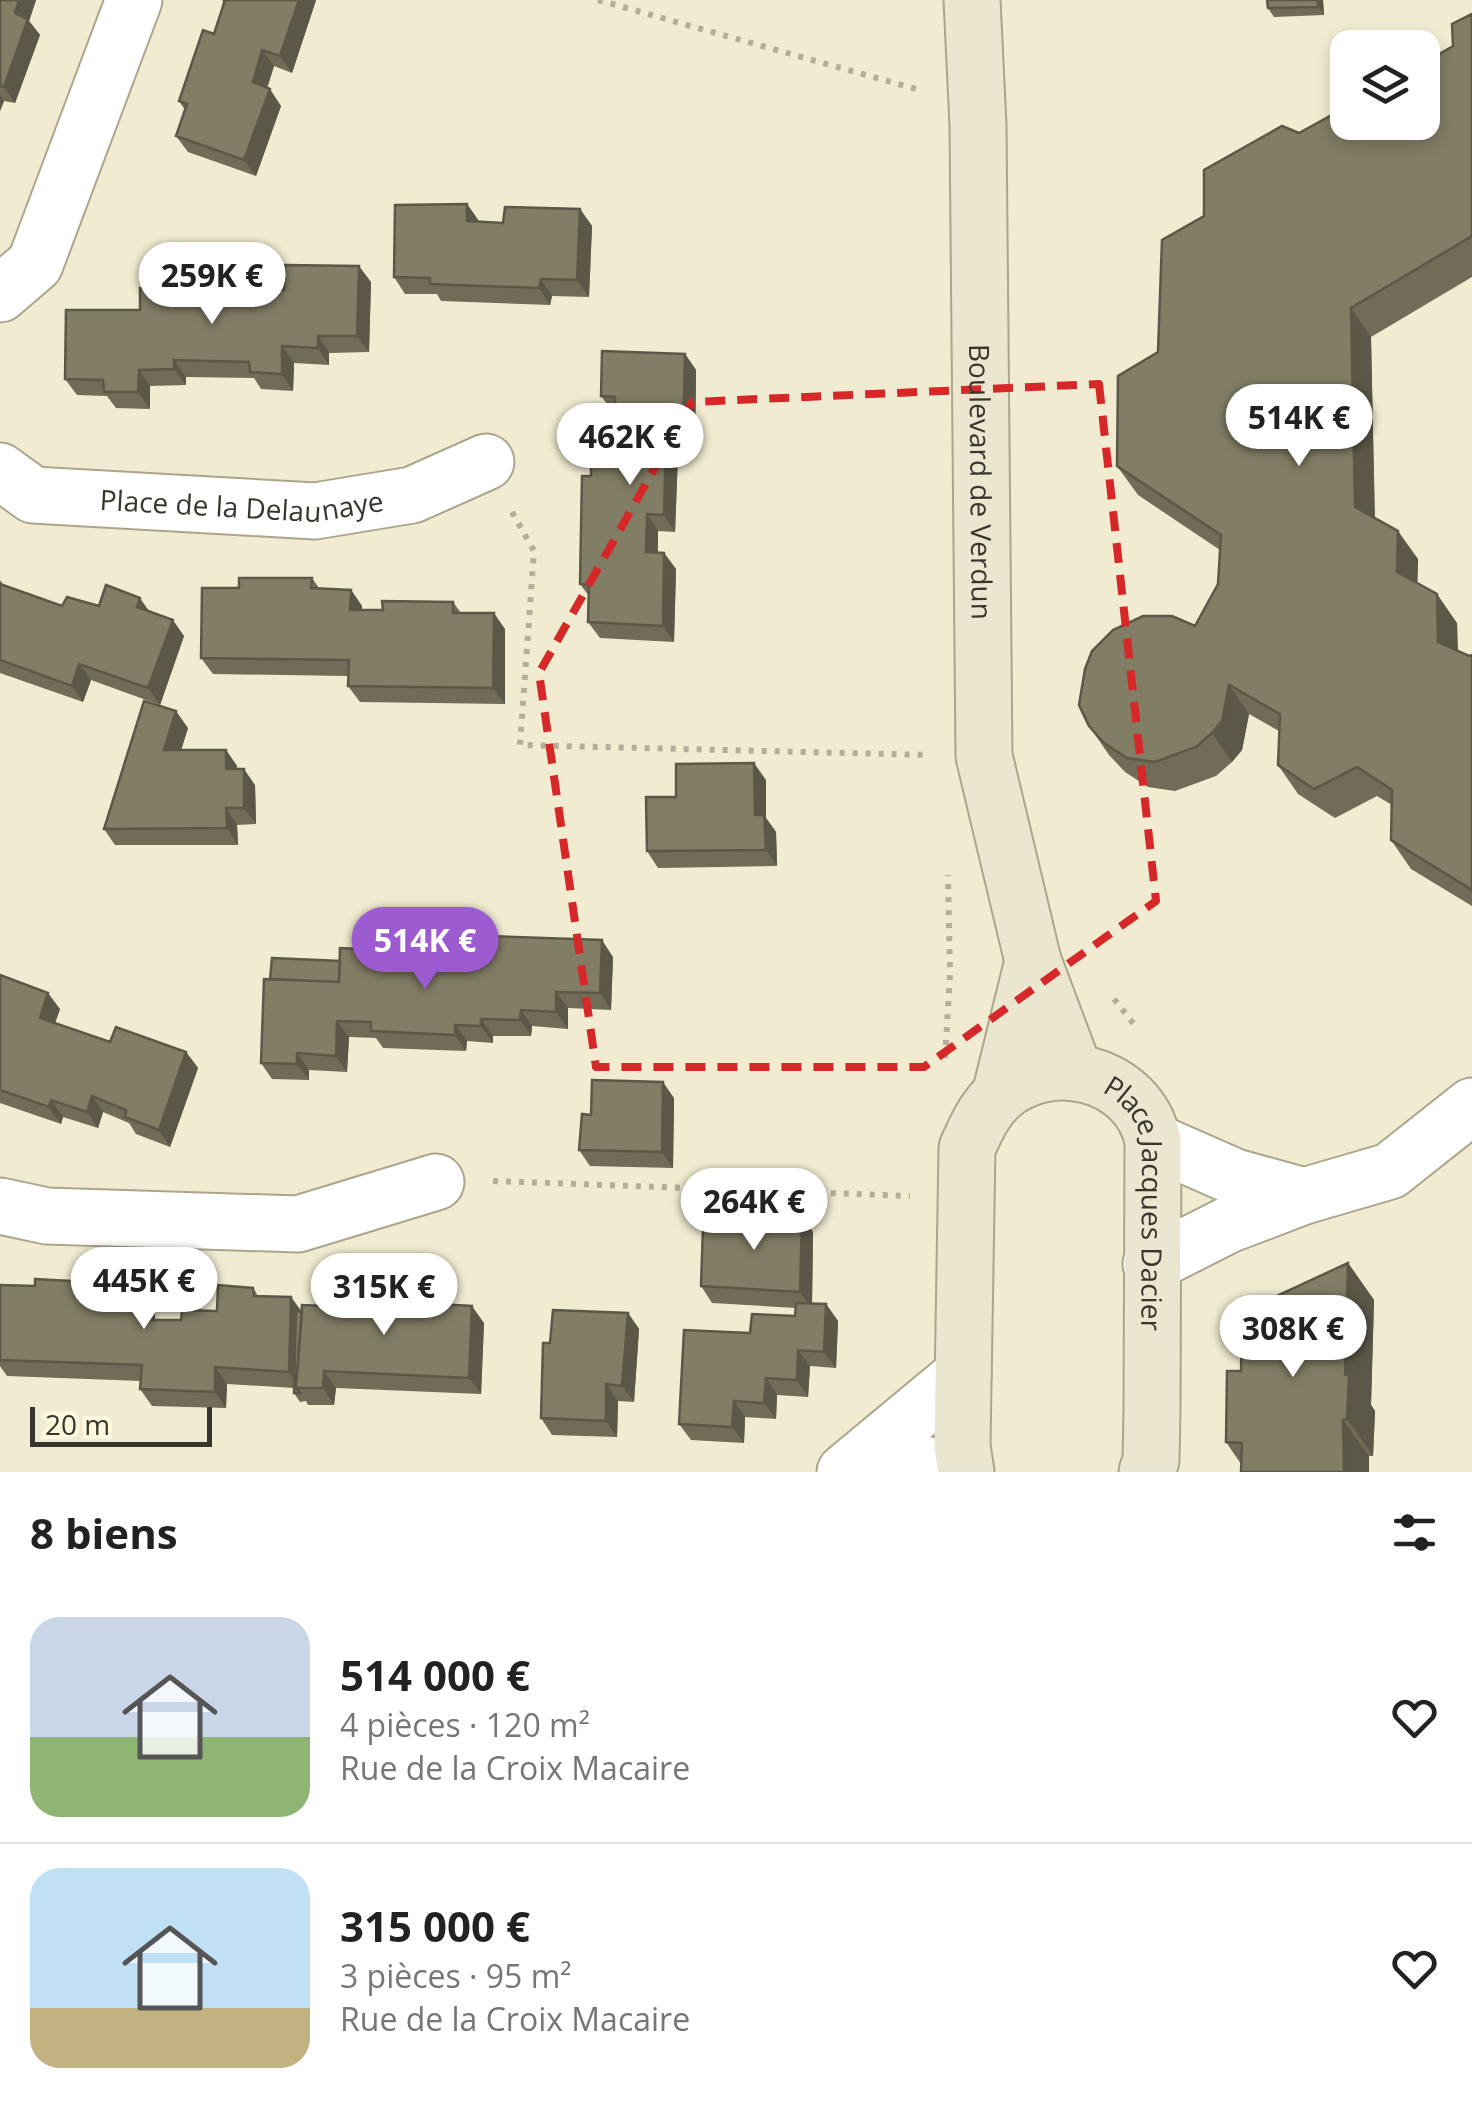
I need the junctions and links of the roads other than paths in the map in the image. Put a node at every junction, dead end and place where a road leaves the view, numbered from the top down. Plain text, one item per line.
1 (134, 0) edge
2 (972, 0) edge
3 (0, 294) edge
4 (486, 462) road end
5 (0, 471) edge
6 (1033, 962) junction
7 (1075, 1073) junction
8 (1000, 1095) junction
9 (1472, 1106) edge
10 (1152, 1141) junction
11 (436, 1182) road end
12 (1304, 1196) junction
13 (0, 1206) edge
14 (1152, 1264) junction
15 (963, 1374) junction
16 (845, 1472) edge
17 (894, 1472) edge
18 (952, 1472) edge
19 (966, 1472) edge
20 (1147, 1472) edge

1 - 3 street
2 - 6 main road, Boulevard de Verdun
4 - 5 street, Place de la Delaunaye
6 - 7 main road, Boulevard de Verdun
6 - 8 main road, Boulevard de Verdun
7 - 8 main road, Place Jacques Dacier
7 - 10 main road, Place Jacques Dacier
8 - 15 main road
9 - 12 street
10 - 12 street
10 - 14 main road, Place Jacques Dacier
11 - 13 street
12 - 14 street
14 - 20 main road, Place Jacques Dacier
15 - 16 street
15 - 19 main road
17 - 18 street

